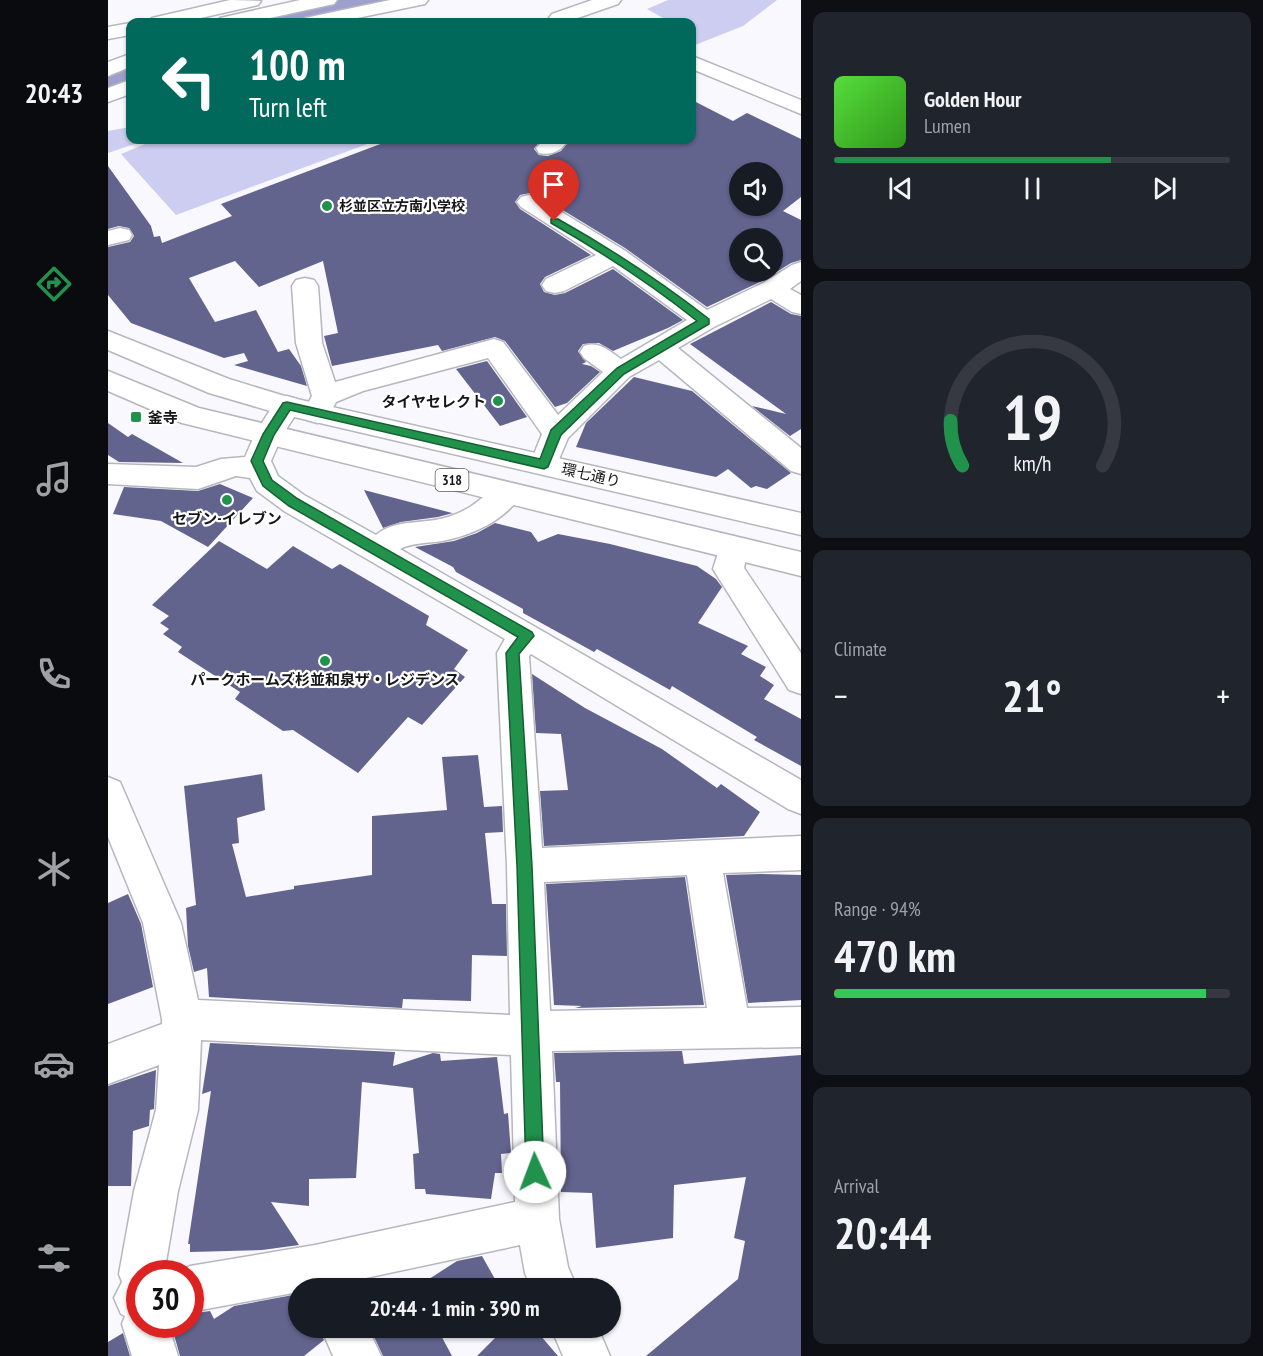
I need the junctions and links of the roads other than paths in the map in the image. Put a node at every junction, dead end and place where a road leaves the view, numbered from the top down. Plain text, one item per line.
1 (254, 0) edge
2 (327, 0) edge
3 (418, 0) edge
4 (611, 0) edge
5 (589, 9) junction
6 (213, 17) edge
7 (246, 18) edge
8 (331, 18) edge
9 (559, 18) dead end
10 (605, 18) edge
11 (126, 29) edge
12 (108, 33) edge
13 (126, 62) edge
14 (696, 65) edge
15 (108, 70) edge
16 (126, 88) edge
17 (108, 96) edge
18 (801, 108) edge
19 (529, 202) dead end
20 (615, 255) junction
21 (801, 270) edge
22 (555, 285) dead end
23 (305, 286) dead end
24 (772, 290) junction
25 (801, 306) edge
26 (705, 321) junction
27 (108, 340) edge
28 (660, 347) junction
29 (593, 352) dead end
30 (621, 371) junction
31 (108, 380) edge
32 (322, 404) junction
33 (287, 406) junction
34 (556, 433) junction
35 (268, 434) junction
36 (544, 464) junction
37 (801, 464) edge
38 (260, 469) junction
39 (108, 474) edge
40 (507, 493) junction
41 (801, 524) edge
42 (733, 548) junction
43 (378, 551) junction
44 (801, 564) edge
45 (527, 636) junction
46 (801, 680) edge
47 (108, 793) edge
48 (801, 798) edge
49 (801, 853) edge
50 (702, 857) junction
51 (525, 866) junction
52 (801, 1026) edge
53 (730, 1027) junction
54 (183, 1028) junction
55 (530, 1031) junction
56 (108, 1064) edge
57 (537, 1219) junction
58 (146, 1260) edge
59 (320, 1278) edge
60 (550, 1278) edge
61 (288, 1281) edge
62 (204, 1288) edge
63 (150, 1338) edge
64 (349, 1338) edge
65 (579, 1338) edge
66 (155, 1356) edge
67 (358, 1356) edge
68 (587, 1356) edge

1 - 6 street
2 - 7 street
3 - 8 street
4 - 5 street
5 - 9 street
5 - 10 street
11 - 12 street
13 - 15 street
14 - 18 street
16 - 17 street
19 - 20 street
20 - 22 street
20 - 26 street
21 - 24 street
23 - 32 street
24 - 25 street
24 - 26 street
26 - 28 street
27 - 33 street, 環七通り / 318
28 - 30 street
28 - 37 street
29 - 30 street
30 - 34 street
31 - 35 street, 318
32 - 33 street, 環七通り / 318
32 - 34 street
32 - 36 street, 環七通り / 318
33 - 35 street
34 - 36 street
35 - 38 street
35 - 40 street, 318
36 - 41 street, 環七通り / 318
38 - 39 street
38 - 43 street
40 - 42 street, 318
40 - 43 street
42 - 44 street, 318
42 - 46 street
43 - 45 street
45 - 48 street
45 - 51 street
47 - 54 street
49 - 50 street
50 - 51 street
50 - 53 street
51 - 55 street
52 - 53 street
53 - 55 street
54 - 55 street
54 - 56 street
54 - 58 street
55 - 57 street
57 - 59 street
57 - 60 street
61 - 62 street
63 - 66 street
64 - 67 street
65 - 68 street

